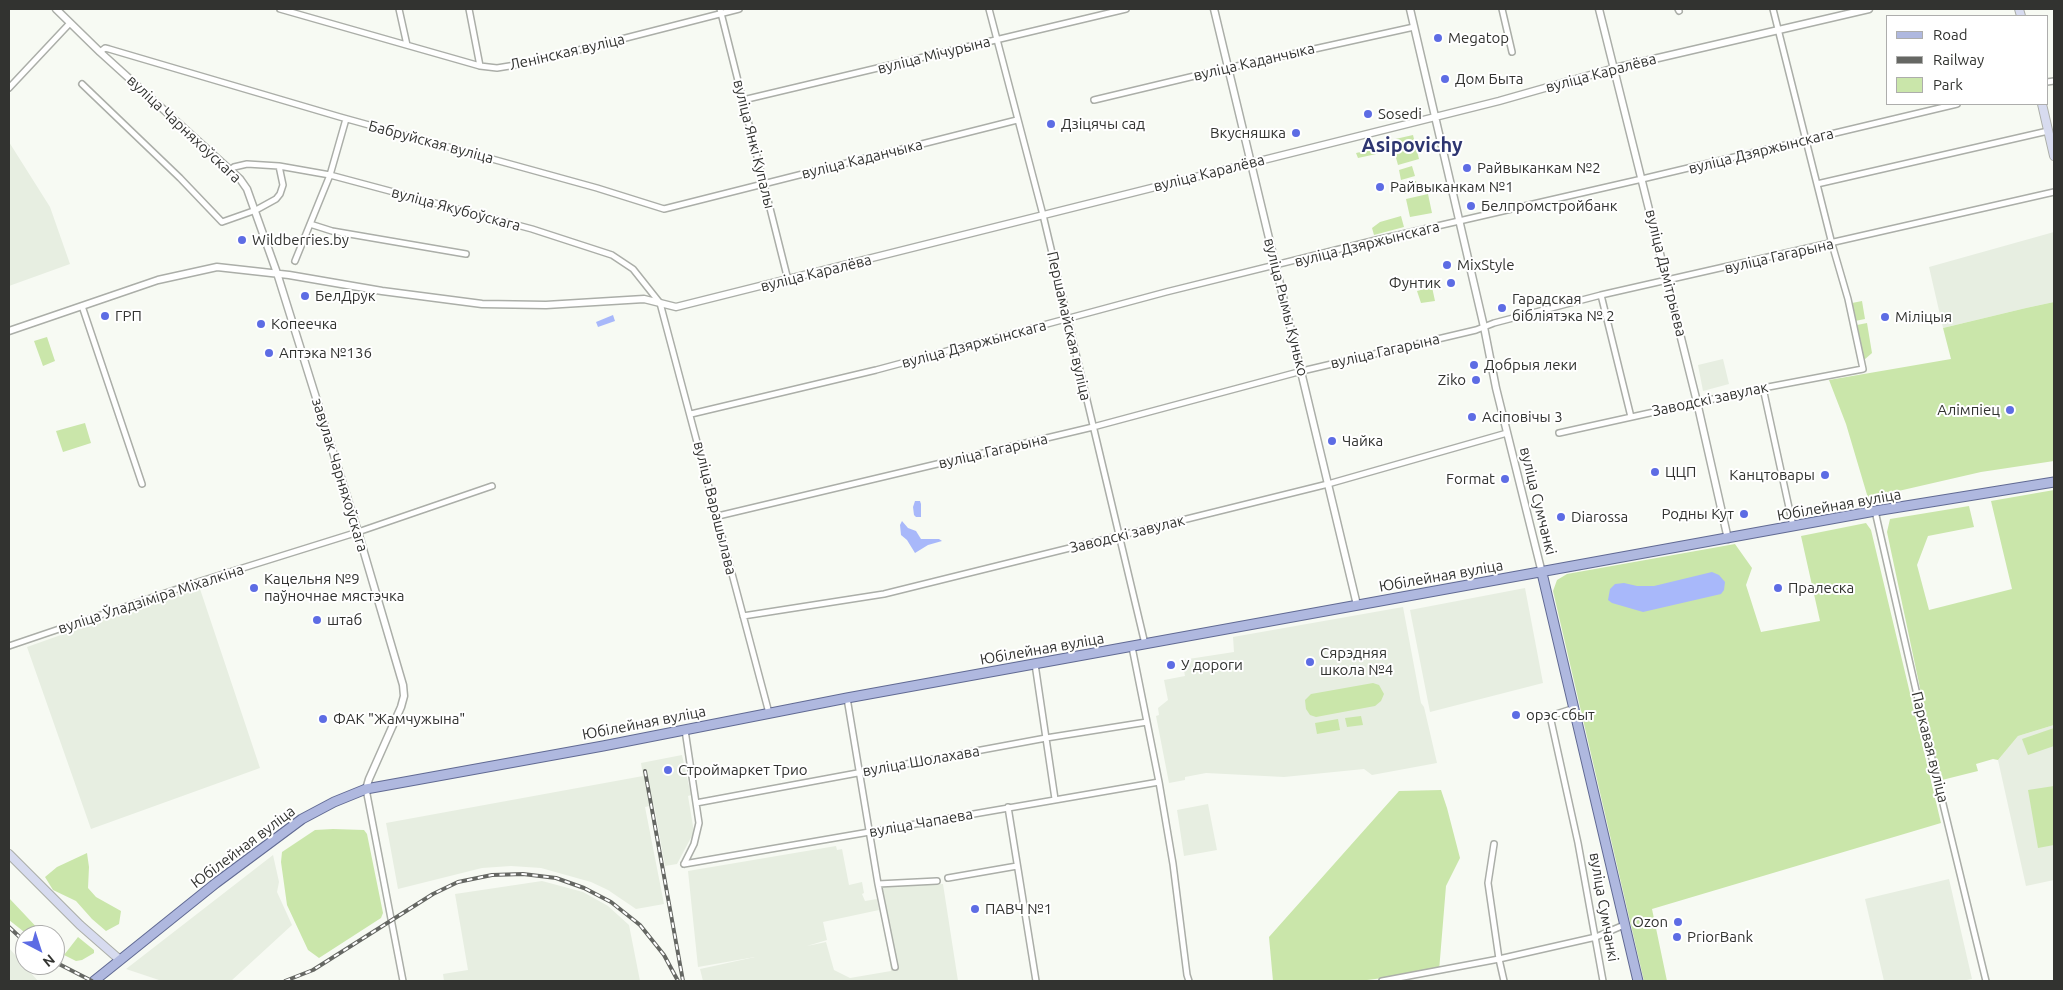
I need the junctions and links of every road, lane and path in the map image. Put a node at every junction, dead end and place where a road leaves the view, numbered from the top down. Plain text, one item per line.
1 (56, 9) edge
2 (280, 9) edge
3 (399, 9) edge
4 (469, 9) edge
5 (739, 9) edge
6 (989, 9) edge
7 (1126, 9) edge
8 (1214, 9) edge
9 (1410, 9) edge
10 (1502, 9) edge
11 (1599, 9) edge
12 (1773, 9) edge
13 (1869, 9) edge
14 (721, 11) edge
15 (70, 23) junction
16 (1414, 27) junction
17 (1778, 30) junction
18 (997, 39) junction
19 (407, 46) junction
20 (100, 52) junction
21 (1512, 52) dead end
22 (480, 66) junction
23 (1228, 68) junction
24 (1615, 68) junction
25 (82, 84) dead end
26 (9, 88) edge
27 (743, 100) junction
28 (1094, 100) dead end
29 (1953, 105) edge
30 (2042, 105) edge
31 (1434, 116) junction
32 (346, 118) junction
33 (1017, 120) junction
34 (2048, 130) junction
35 (1805, 140) junction
36 (2054, 156) edge
37 (1250, 163) junction
38 (279, 166) junction
39 (230, 170) junction
40 (330, 175) junction
41 (1642, 179) junction
42 (764, 184) junction
43 (1817, 184) junction
44 (2054, 192) edge
45 (256, 210) junction
46 (1043, 215) junction
47 (1459, 221) junction
48 (310, 224) junction
49 (1832, 244) junction
50 (466, 254) dead end
51 (295, 261) dead end
52 (1275, 266) junction
53 (277, 273) junction
54 (788, 280) junction
55 (1667, 281) junction
56 (1601, 295) junction
57 (660, 303) junction
58 (82, 306) junction
59 (1067, 320) junction
60 (1484, 327) junction
61 (9, 331) edge
62 (1302, 371) junction
63 (1763, 388) junction
64 (1697, 402) junction
65 (691, 414) junction
66 (1631, 417) junction
67 (1093, 427) junction
68 (1559, 433) dead end
69 (1507, 434) junction
70 (2054, 482) edge
71 (142, 484) dead end
72 (1328, 484) junction
73 (492, 486) dead end
74 (1875, 511) junction
75 (718, 516) junction
76 (1793, 527) junction
77 (358, 532) junction
78 (1120, 535) junction
79 (1728, 539) junction
80 (1542, 573) junction
81 (1357, 605) junction
82 (743, 616) junction
83 (1145, 645) junction
84 (9, 646) edge
85 (1132, 647) junction
86 (1036, 664) junction
87 (846, 698) junction
88 (1575, 708) junction
89 (768, 714) junction
90 (1147, 722) junction
91 (685, 730) junction
92 (1046, 738) junction
93 (859, 772) junction
94 (1159, 782) junction
95 (366, 789) junction
96 (1055, 799) junction
97 (696, 803) junction
98 (1008, 807) junction
99 (871, 831) junction
100 (1494, 844) dead end
101 (9, 854) edge
102 (1017, 866) junction
103 (948, 878) dead end
104 (937, 881) dead end
105 (878, 884) junction
106 (1624, 925) junction
107 (1596, 937) junction
108 (1499, 959) junction
109 (120, 960) junction
110 (895, 967) dead end
111 (94, 981) edge
112 (403, 981) edge
113 (1036, 981) edge
114 (1190, 981) edge
115 (1382, 981) edge
116 (1504, 981) edge
117 (1603, 981) edge
118 (1638, 981) edge
119 (1986, 981) edge

1 - 15 street, вуліца Чарняхоўскага
2 - 19 street, Ленінская вуліца
3 - 19 street
4 - 22 street
5 - 14 street, Ленінская вуліца
6 - 18 street, Першамайская вуліца
7 - 18 street, вуліца Мічурына
8 - 23 street, вуліца Рымы Кунько
9 - 16 street, вуліца Сумчанкі
10 - 21 street
11 - 24 street, вуліца Дзмітрыева
12 - 17 street
13 - 17 street, вуліца Каралёва
14 - 22 street, Ленінская вуліца
14 - 27 street, вуліца Янкі Купалы
15 - 20 street, вуліца Чарняхоўскага
15 - 26 street
16 - 23 street, вуліца Каданчыка
16 - 31 street, вуліца Сумчанкі
17 - 24 street, вуліца Каралёва
17 - 35 street
18 - 27 street, вуліца Мічурына
18 - 33 street, Першамайская вуліца
19 - 22 street, Ленінская вуліца
20 - 32 street, Бабруйская вуліца
20 - 39 street, вуліца Чарняхоўскага
23 - 28 street, вуліца Каданчыка
23 - 37 street, вуліца Рымы Кунько
24 - 31 street, вуліца Каралёва
24 - 41 street, вуліца Дзмітрыева
25 - 45 street
27 - 42 street, вуліца Янкі Купалы
29 - 35 street, вуліца Дзяржынскага
30 - 34 main road
31 - 37 street, вуліца Каралёва
31 - 47 street, вуліца Сумчанкі
32 - 40 street
32 - 42 street, Бабруйская вуліца
33 - 42 street, вуліца Каданчыка
33 - 46 street, Першамайская вуліца
34 - 36 main road
34 - 43 street
35 - 41 street, вуліца Дзяржынскага
35 - 43 street
37 - 46 street, вуліца Каралёва
37 - 52 street, вуліца Рымы Кунько
38 - 39 street, вуліца Якубоўскага
38 - 40 street, вуліца Якубоўскага
38 - 45 street
39 - 45 street, вуліца Чарняхоўскага
40 - 48 street
40 - 57 street, вуліца Якубоўскага
41 - 47 street, вуліца Дзяржынскага
41 - 55 street, вуліца Дзмітрыева
42 - 54 street, вуліца Янкі Купалы
43 - 49 street
44 - 49 street, вуліца Гагарына
45 - 53 street, вуліца Чарняхоўскага
46 - 54 street, вуліца Каралёва
46 - 59 street, Першамайская вуліца
47 - 52 street, вуліца Дзяржынскага
47 - 60 street, вуліца Сумчанкі
48 - 50 street
48 - 51 street
49 - 55 street, вуліца Гагарына
49 - 63 street, Заводскі завулак
52 - 59 street, вуліца Дзяржынскага
52 - 62 street, вуліца Рымы Кунько
53 - 57 street, вуліца Каралёва
53 - 58 street
53 - 77 street, завулак Чарняхоўскага
54 - 57 street, вуліца Каралёва
55 - 56 street, вуліца Гагарына
55 - 64 street, вуліца Дзмітрыева
56 - 60 street, вуліца Гагарына
56 - 66 street
57 - 65 street, вуліца Варашылава
58 - 61 street
58 - 71 street
59 - 65 street, вуліца Дзяржынскага
59 - 67 street, Першамайская вуліца
60 - 62 street, вуліца Гагарына
60 - 69 street, вуліца Сумчанкі
62 - 67 street, вуліца Гагарына
62 - 72 street, вуліца Рымы Кунько
63 - 64 street, Заводскі завулак
63 - 76 street
64 - 66 street, Заводскі завулак
64 - 79 street, вуліца Дзмітрыева
65 - 75 street, вуліца Варашылава
66 - 68 street, Заводскі завулак
67 - 75 street, вуліца Гагарына
67 - 78 street, Першамайская вуліца
69 - 72 street, Заводскі завулак
69 - 80 street, вуліца Сумчанкі
70 - 74 main road, Юбілейная вуліца
72 - 78 street, Заводскі завулак
72 - 81 street, вуліца Рымы Кунько
73 - 77 street, вуліца Ўладзіміра Міхалкіна
74 - 76 main road, Юбілейная вуліца
74 - 119 street, Паркавая вуліца
75 - 82 street, вуліца Варашылава
76 - 79 main road, Юбілейная вуліца
77 - 84 street, вуліца Ўладзіміра Міхалкіна
77 - 95 street, завулак Чарняхоўскага
78 - 82 street, Заводскі завулак
78 - 83 street, Першамайская вуліца
79 - 80 main road, Юбілейная вуліца
80 - 81 main road, Юбілейная вуліца
80 - 88 main road, вуліца Сумчанкі
81 - 83 main road, Юбілейная вуліца
82 - 89 street, вуліца Варашылава
83 - 85 main road, Юбілейная вуліца
85 - 86 main road, Юбілейная вуліца
85 - 90 street
86 - 87 main road, Юбілейная вуліца
86 - 92 street
87 - 89 main road, Юбілейная вуліца
87 - 93 street
88 - 106 main road, вуліца Сумчанкі
88 - 107 street, вуліца Сумчанкі
89 - 91 main road, Юбілейная вуліца
90 - 92 street, вуліца Шолахава
90 - 94 street
91 - 95 main road, Юбілейная вуліца
91 - 97 street
92 - 93 street, вуліца Шолахава
92 - 96 street
93 - 97 street, вуліца Шолахава
93 - 99 street
94 - 96 street, вуліца Чапаева
94 - 114 street
95 - 109 main road, Юбілейная вуліца
95 - 112 street
96 - 98 street, вуліца Чапаева
97 - 99 street, вуліца Чапаева
98 - 99 street, вуліца Чапаева
98 - 102 street
99 - 105 street
100 - 108 street
101 - 109 main road
102 - 103 street
102 - 113 street
104 - 105 street
105 - 110 street
106 - 107 street
106 - 118 main road, вуліца Сумчанкі
107 - 108 street
107 - 117 street, вуліца Сумчанкі
108 - 115 street
108 - 116 street
109 - 111 main road, Юбілейная вуліца

